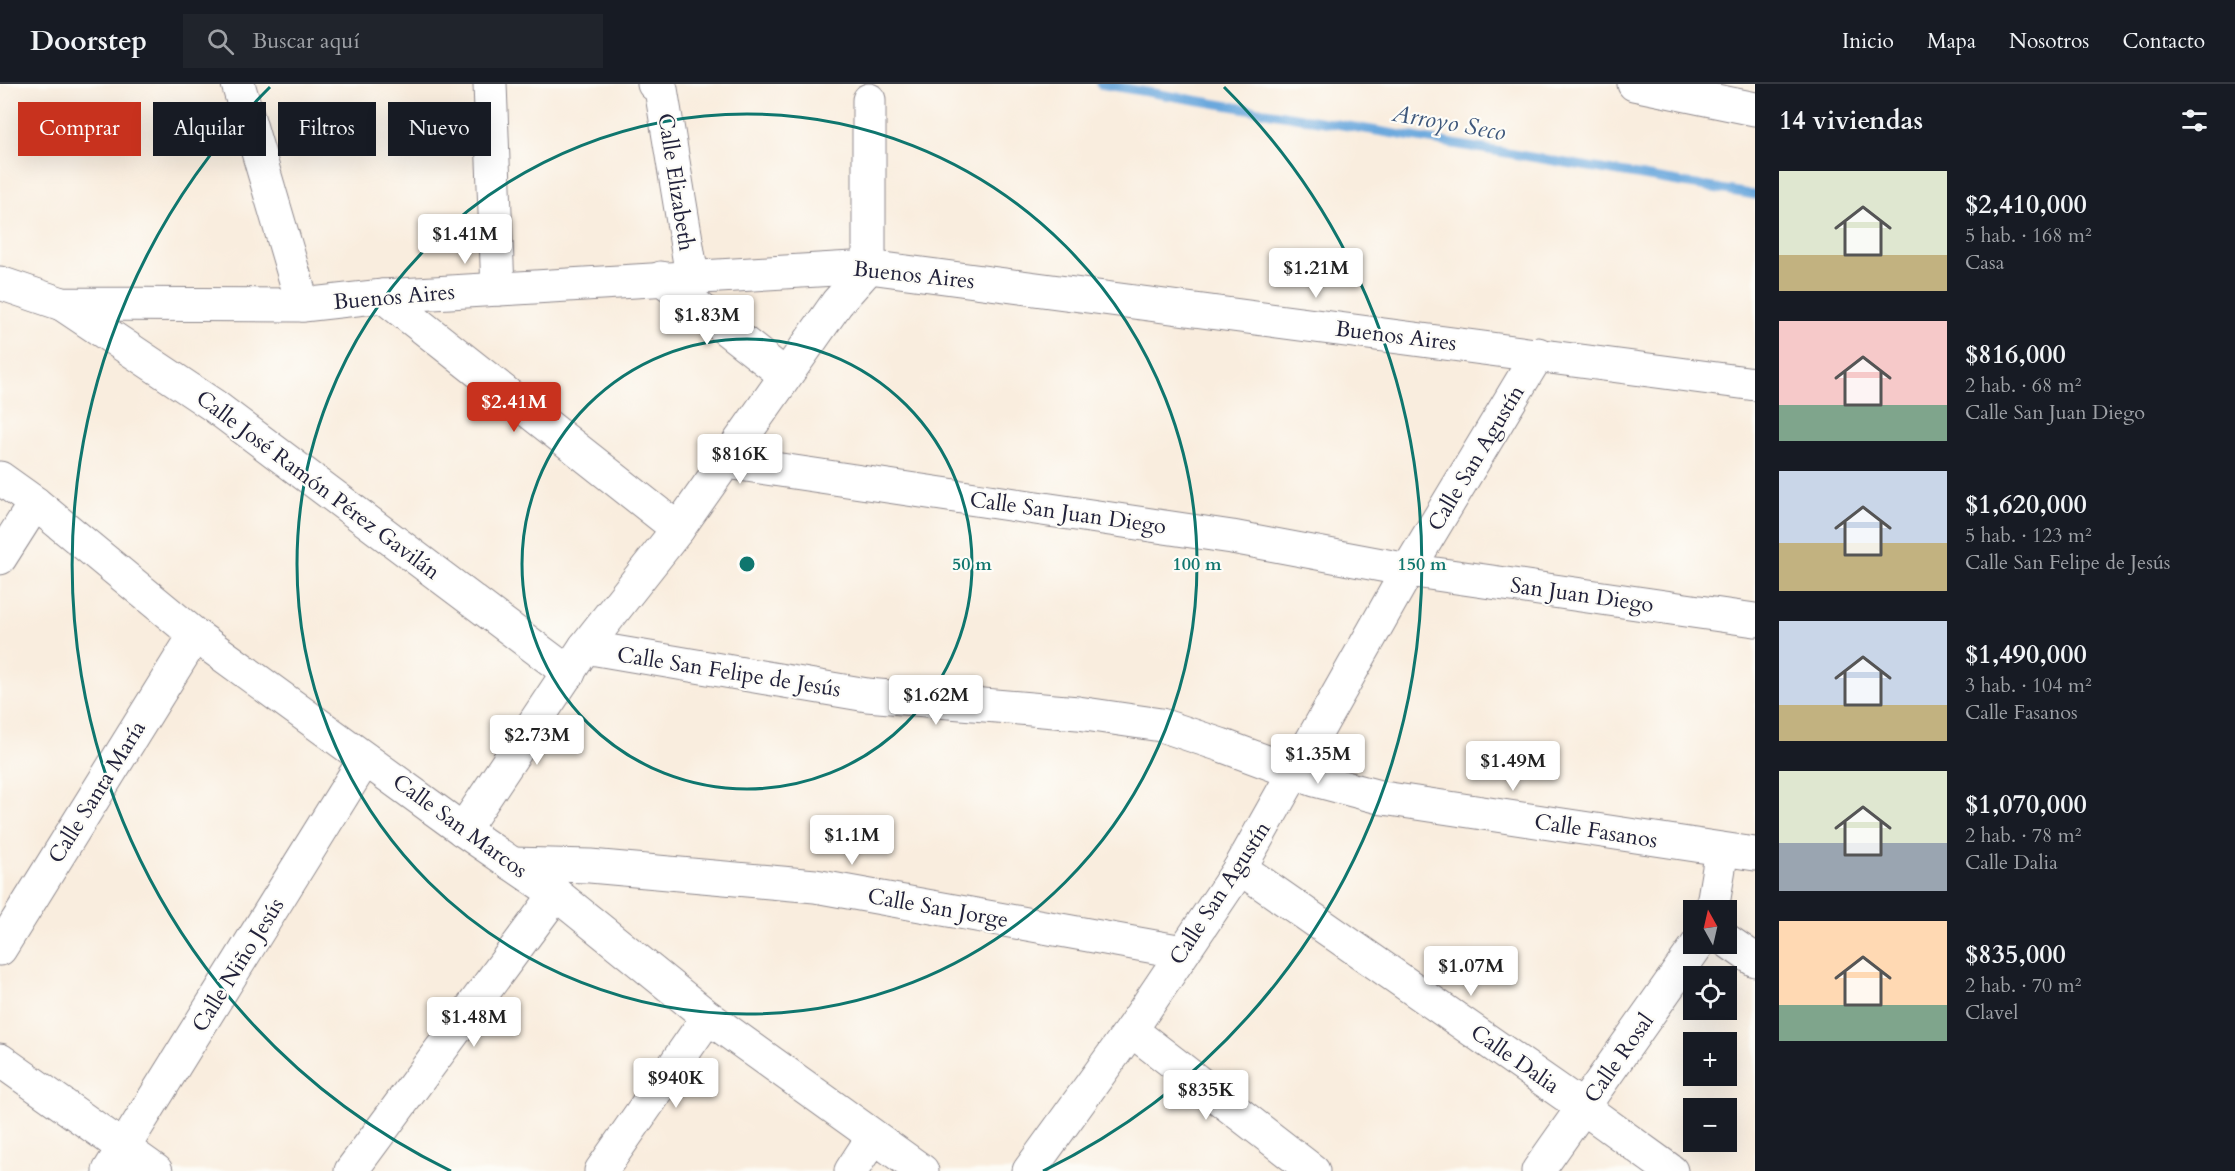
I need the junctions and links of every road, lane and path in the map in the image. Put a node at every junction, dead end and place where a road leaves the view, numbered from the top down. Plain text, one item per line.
1 (238, 84) edge
2 (490, 84) edge
3 (1634, 84) edge
4 (657, 86) edge
5 (869, 100) dead end
6 (1755, 109) edge
7 (869, 267) junction
8 (677, 277) junction
9 (0, 283) edge
10 (498, 289) junction
11 (383, 296) junction
12 (62, 304) junction
13 (303, 305) junction
14 (1538, 354) junction
15 (785, 375) junction
16 (1755, 384) edge
17 (726, 462) junction
18 (0, 478) edge
19 (35, 502) junction
20 (678, 529) junction
21 (0, 558) edge
22 (1408, 570) junction
23 (1755, 620) edge
24 (195, 635) junction
25 (577, 660) junction
26 (365, 759) junction
27 (1295, 773) junction
28 (463, 830) junction
29 (1722, 850) junction
30 (1755, 854) edge
31 (512, 864) junction
32 (1240, 868) junction
33 (555, 894) junction
34 (1714, 900) edge
35 (1737, 948) edge
36 (0, 949) edge
37 (1183, 952) junction
38 (1691, 954) edge
39 (1755, 960) edge
40 (708, 1017) junction
41 (1131, 1030) junction
42 (0, 1060) edge
43 (1584, 1108) junction
44 (873, 1137) junction
45 (117, 1159) edge
46 (156, 1171) edge
47 (351, 1171) edge
48 (601, 1171) edge
49 (851, 1171) edge
50 (922, 1171) edge
51 (1029, 1171) edge
52 (1313, 1171) edge
53 (1538, 1171) edge
54 (1671, 1171) edge

1 - 13 street
2 - 10 street
3 - 6 street
4 - 8 street, Calle Elizabeth
5 - 7 street
7 - 8 street, Buenos Aires
7 - 14 street, Buenos Aires
7 - 15 street
8 - 10 street, Buenos Aires
8 - 15 street
9 - 12 street, Buenos Aires
10 - 11 street, Buenos Aires
11 - 13 street, Buenos Aires
11 - 20 street
12 - 13 street, Buenos Aires
12 - 25 street, Calle José Ramón Pérez Gavilán
14 - 16 street, Buenos Aires
14 - 22 street, Calle San Agustín
15 - 17 street
17 - 20 street
17 - 22 street, Calle San Juan Diego
18 - 19 street, Calle San Marcos
19 - 21 street
19 - 24 street, Calle San Marcos
20 - 25 street
22 - 23 street, San Juan Diego
22 - 27 street, Calle San Agustín
24 - 26 street, Calle San Marcos
24 - 36 street, Calle Santa María
25 - 27 street, Calle San Felipe de Jesús
25 - 28 street
26 - 28 street, Calle San Marcos
26 - 45 street, Calle Niño Jesús
27 - 29 street, Calle Fasanos
27 - 32 street, Calle San Agustín
28 - 31 street, Calle San Marcos
29 - 30 street, Calle Fasanos
29 - 34 street
31 - 33 street, Calle San Marcos
31 - 37 street, Calle San Jorge
32 - 37 street, Calle San Agustín
32 - 43 street, Calle Dalia
33 - 40 street, Calle San Marcos
33 - 47 street
35 - 39 street
37 - 41 street, Calle San Agustín
38 - 43 street, Calle Rosal
40 - 44 street, Calle San Marcos
40 - 48 street
41 - 51 street, Calle San Agustín
41 - 52 street
42 - 45 street
43 - 53 street, Calle Rosal
43 - 54 street, Calle Dalia
44 - 49 street
44 - 50 street, Calle San Marcos
45 - 46 street

